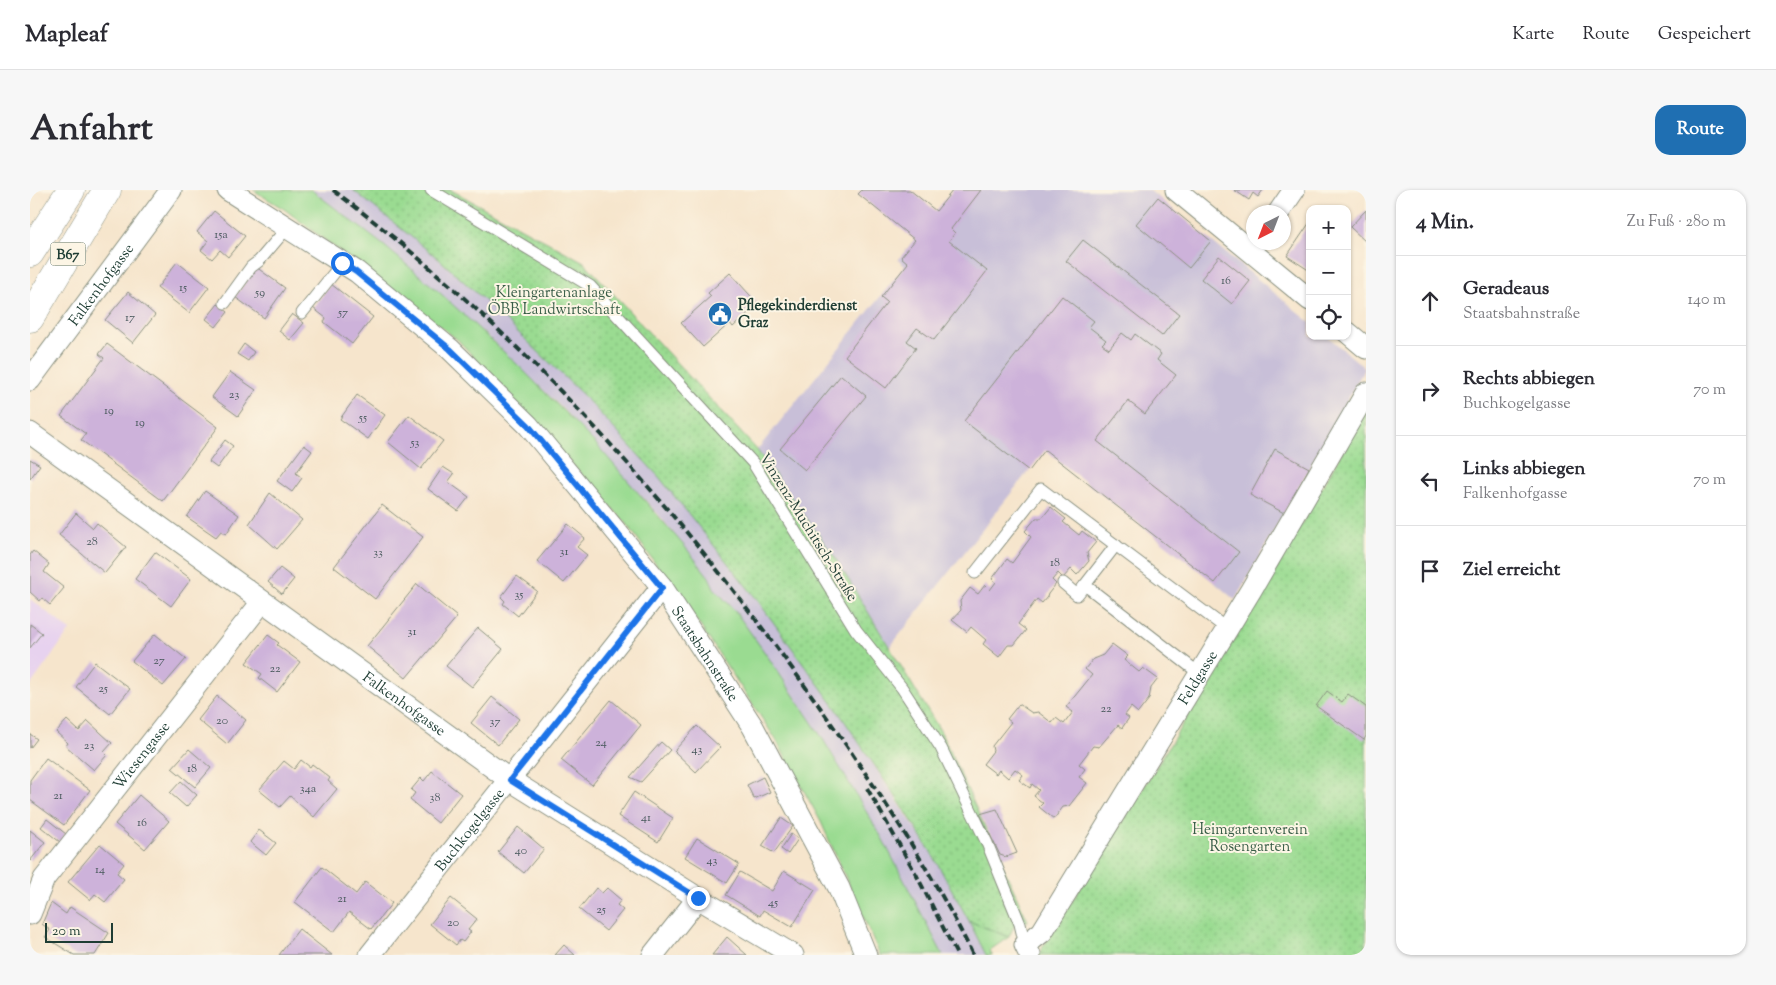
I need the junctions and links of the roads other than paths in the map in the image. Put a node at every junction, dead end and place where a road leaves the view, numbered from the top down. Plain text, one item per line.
1 (71, 190) edge
2 (107, 190) edge
3 (172, 190) edge
4 (228, 190) edge
5 (431, 190) edge
6 (1176, 190) edge
7 (1294, 190) edge
8 (1284, 205) edge
9 (287, 228) junction
10 (1246, 241) edge
11 (1258, 250) edge
12 (30, 253) edge
13 (342, 263) junction
14 (1306, 296) edge
15 (225, 303) dead end
16 (302, 313) dead end
17 (30, 318) edge
18 (1351, 335) edge
19 (1366, 348) edge
20 (30, 380) edge
21 (1366, 393) edge
22 (30, 433) edge
23 (1116, 545) junction
24 (975, 573) dead end
25 (1063, 583) dead end
26 (1085, 584) junction
27 (662, 588) junction
28 (262, 602) junction
29 (1227, 629) junction
30 (1200, 674) junction
31 (510, 780) junction
32 (698, 898) junction
33 (30, 914) edge
34 (1027, 950) edge
35 (370, 955) edge
36 (652, 955) edge
37 (793, 955) edge
38 (866, 955) edge

1 - 12 main road, B67
2 - 17 main road, B67
3 - 20 street, Falkenhofgasse
4 - 9 street, Staatsbahnstraße
5 - 34 lane, Vinzenz-Muchitsch-Straße
6 - 10 street
7 - 8 street
9 - 13 street, Staatsbahnstraße
9 - 15 lane
11 - 14 street
13 - 16 lane
13 - 27 street, Staatsbahnstraße
18 - 19 street
21 - 29 street, Feldgasse
22 - 28 street, Falkenhofgasse
23 - 24 lane
23 - 26 lane
23 - 29 lane
25 - 26 lane
26 - 30 lane
27 - 31 street, Buchkogelgasse
27 - 38 street, Staatsbahnstraße
28 - 31 street, Falkenhofgasse
28 - 33 street, Wiesengasse
29 - 30 street, Feldgasse
30 - 34 street, Feldgasse
31 - 32 street, Falkenhofgasse
31 - 35 street, Buchkogelgasse
32 - 36 street
32 - 37 street, Falkenhofgasse

